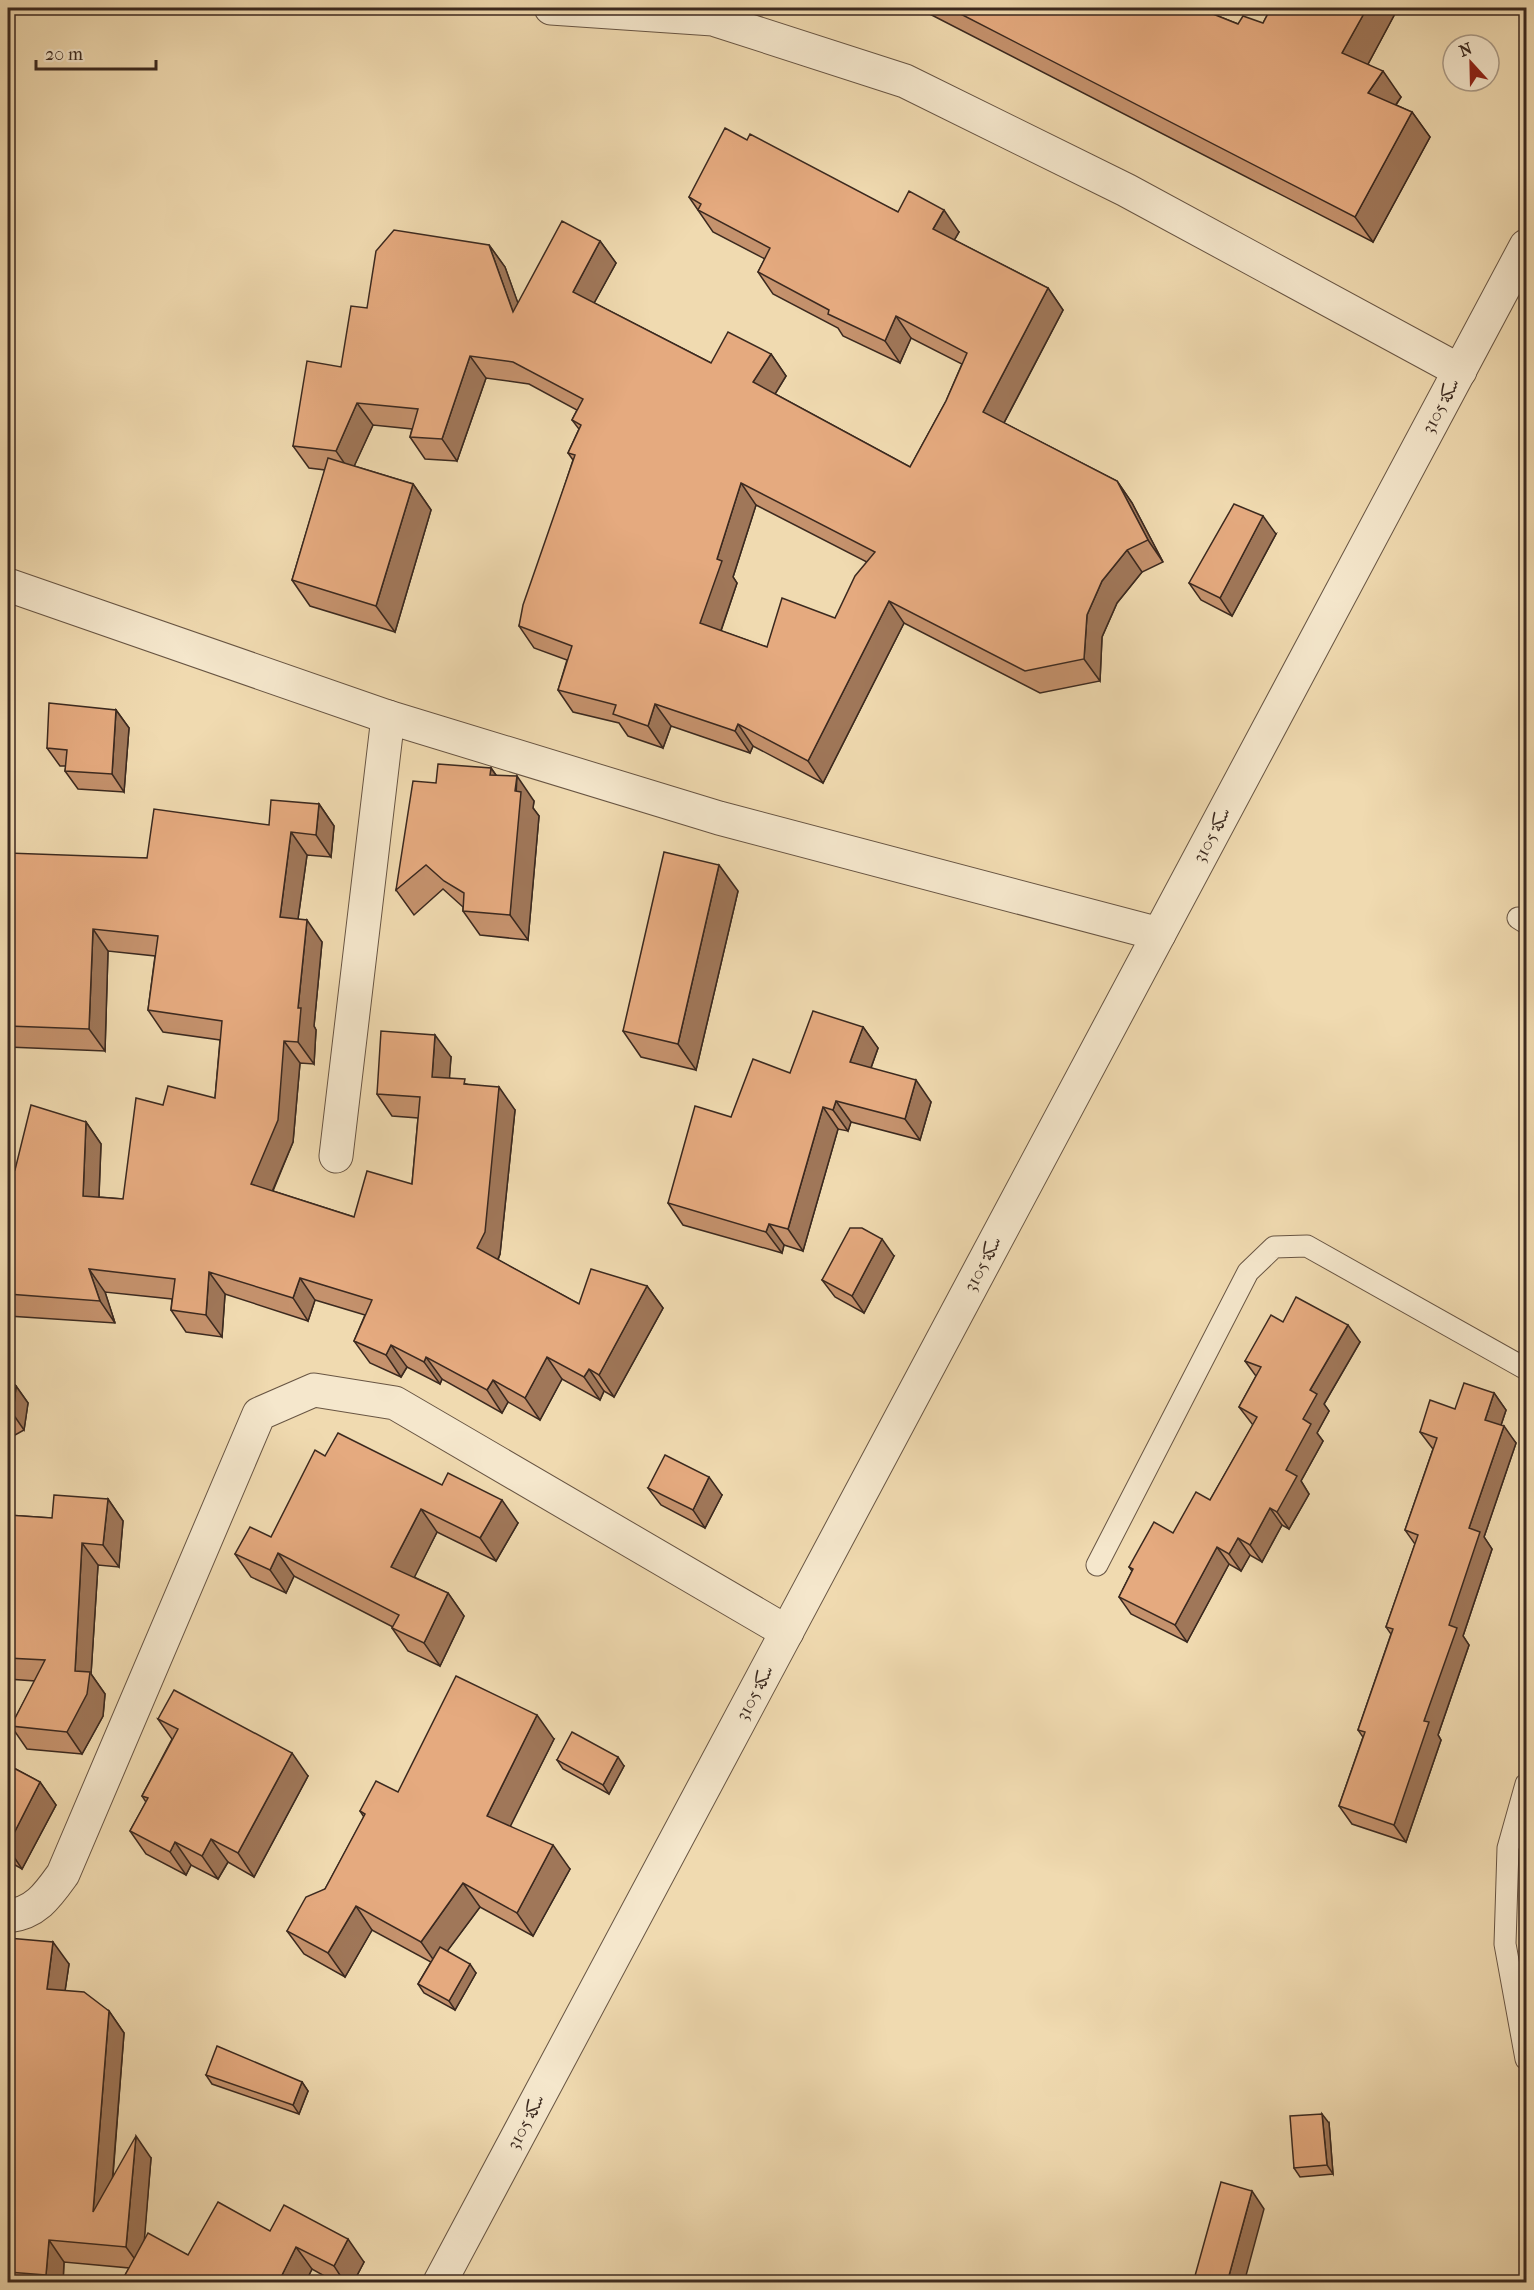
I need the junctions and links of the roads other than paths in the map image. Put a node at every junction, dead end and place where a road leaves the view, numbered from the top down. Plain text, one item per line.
1 (551, 8) edge
2 (1527, 246) edge
3 (1460, 371) junction
4 (8, 585) edge
5 (388, 717) junction
6 (1160, 934) junction
7 (336, 1156) dead end
8 (1527, 1369) edge
9 (1097, 1565) dead end
10 (787, 1632) junction
11 (1527, 1784) edge
12 (8, 1916) edge
13 (1527, 2059) edge
14 (440, 2283) edge

1 - 3 street
2 - 3 street, سكة 3105
3 - 6 street, سكة 3105
4 - 5 street
5 - 6 street
5 - 7 street
6 - 10 street, سكة 3105
8 - 9 lane
10 - 12 street
10 - 14 street, سكة 3105
11 - 13 lane

